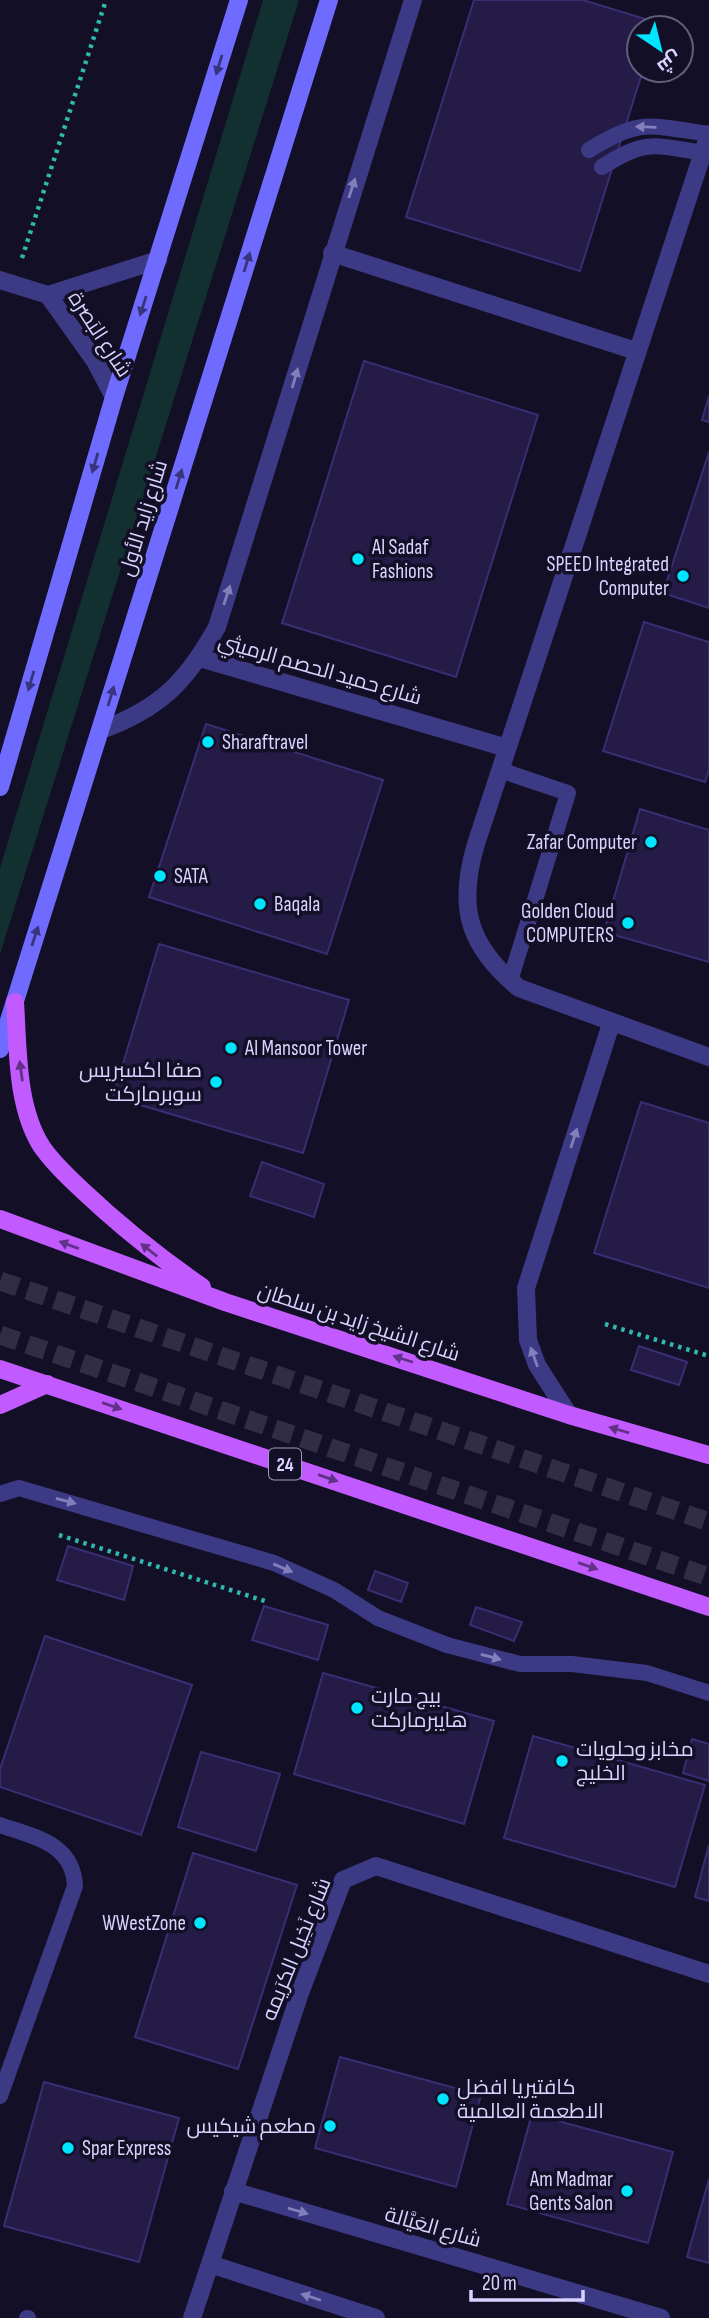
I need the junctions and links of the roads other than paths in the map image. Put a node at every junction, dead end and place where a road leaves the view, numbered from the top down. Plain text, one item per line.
1 (239, 0) edge
2 (329, 0) edge
3 (413, 0) edge
4 (709, 134) edge
5 (589, 149) dead end
6 (703, 153) junction
7 (601, 167) dead end
8 (332, 253) junction
9 (158, 260) junction
10 (0, 280) edge
11 (48, 295) junction
12 (636, 351) junction
13 (114, 397) junction
14 (200, 658) junction
15 (101, 730) junction
16 (507, 748) junction
17 (500, 770) junction
18 (0, 787) edge
19 (510, 981) junction
20 (15, 1002) junction
21 (611, 1024) junction
22 (0, 1049) edge
23 (709, 1057) edge
24 (0, 1219) edge
25 (225, 1302) junction
26 (0, 1370) edge
27 (47, 1384) junction
28 (0, 1405) edge
29 (569, 1415) junction
30 (709, 1455) edge
31 (0, 1494) edge
32 (709, 1607) edge
33 (709, 1693) edge
34 (0, 1825) edge
35 (709, 1974) edge
36 (0, 2096) edge
37 (233, 2191) junction
38 (210, 2264) junction
39 (192, 2318) edge
40 (376, 2318) edge
41 (661, 2318) edge

1 -> 9 main road
15 -> 2 main road, شارع زايد الأول
8 -> 3 street
4 -> 5 lane
4 - 6 street
6 - 7 lane
6 - 12 street
8 - 12 street
14 -> 8 street
9 - 11 street, شارع البَصرة
9 -> 13 main road
10 - 11 street, شارع البَصرة
11 - 13 street, شارع البَصرة
12 - 16 street
13 -> 18 main road
14 - 15 street, شارع حميد الحصم الرميثي
14 - 16 street, شارع حميد الحصم الرميثي
20 -> 15 main road, شارع زايد الأول
16 - 17 street
17 - 19 street
17 - 19 lane
19 - 21 street
20 - 22 main road, شارع زايد الأول
25 -> 20 main road
21 - 23 street
29 -> 21 street
25 -> 24 main road, شارع الشيخ زايد بن سلطان
29 -> 25 main road, شارع الشيخ زايد بن سلطان
26 - 27 main road, 24
27 - 28 main road
27 -> 32 main road, 24
30 -> 29 main road, شارع الشيخ زايد بن سلطان
31 -> 33 lane
34 - 36 lane
35 - 37 street, شارع نَخِيل الكرَيمه
37 - 38 street, شارع نَخِيل الكرَيمه
37 -> 41 street, شارع العَيَّالة
38 - 39 street, شارع نَخِيل الكرَيمه
40 -> 38 street

